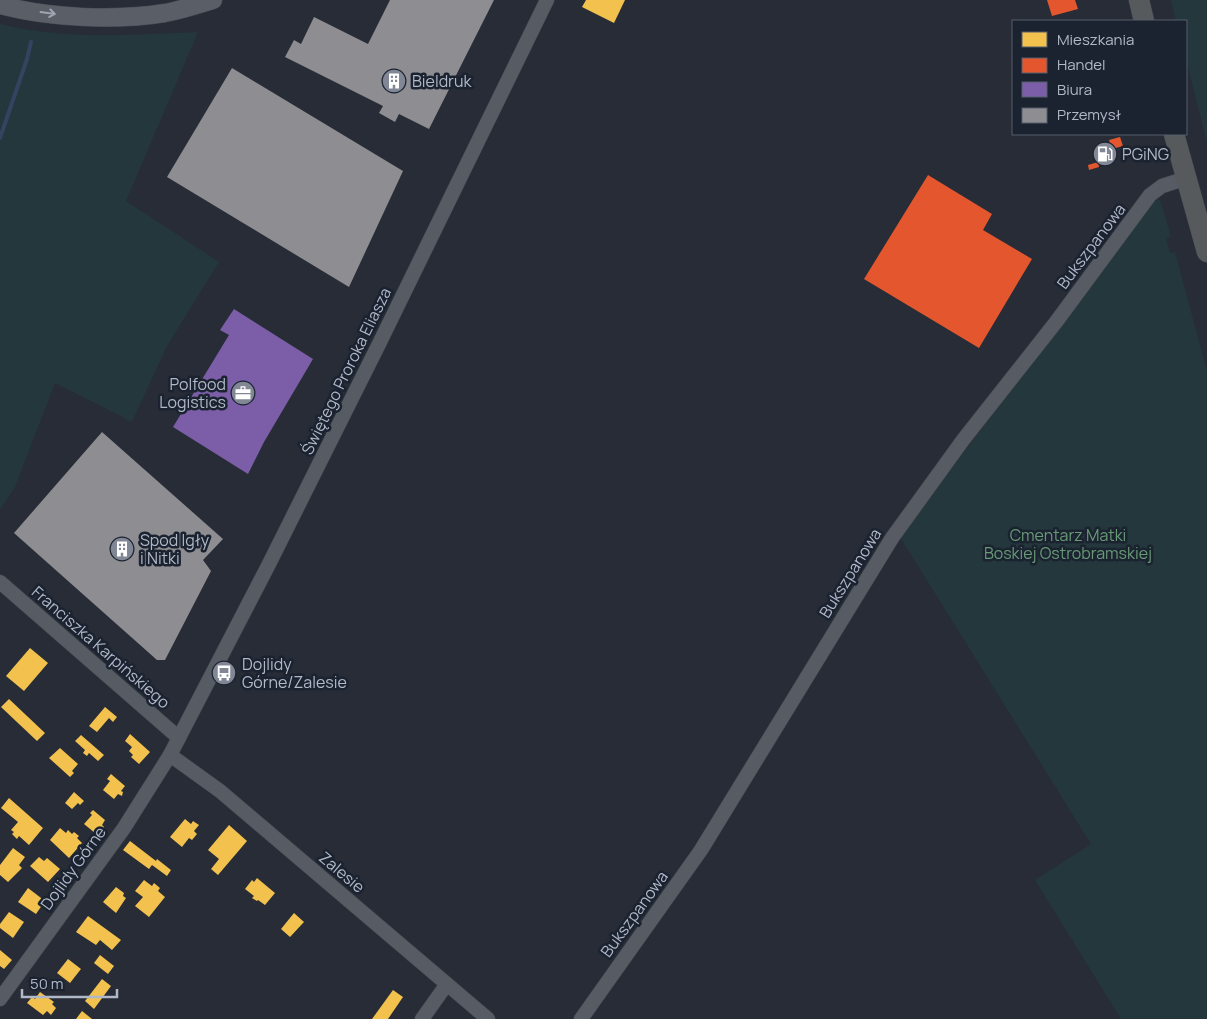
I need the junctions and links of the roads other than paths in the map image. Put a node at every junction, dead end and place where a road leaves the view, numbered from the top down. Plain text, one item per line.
1 (213, 0) edge
2 (547, 0) edge
3 (1139, 0) edge
4 (0, 5) edge
5 (1144, 20) edge
6 (1174, 135) edge
7 (1187, 178) junction
8 (1207, 252) edge
9 (0, 582) edge
10 (179, 738) junction
11 (170, 755) junction
12 (447, 984) junction
13 (0, 999) edge
14 (422, 1019) edge
15 (488, 1019) edge
16 (581, 1019) edge

4 -> 1 main road
2 - 10 street, Świętego Proroka Eliasza
3 - 5 highway
6 - 7 highway
7 - 8 highway
7 - 16 street, Bukszpanowa
9 - 10 street, Franciszka Karpińskiego
10 - 11 street, Świętego Proroka Eliasza
11 - 12 street, Zalesie
11 - 13 street, Dojlidy Górne
12 - 14 street
12 - 15 street, Zalesie

